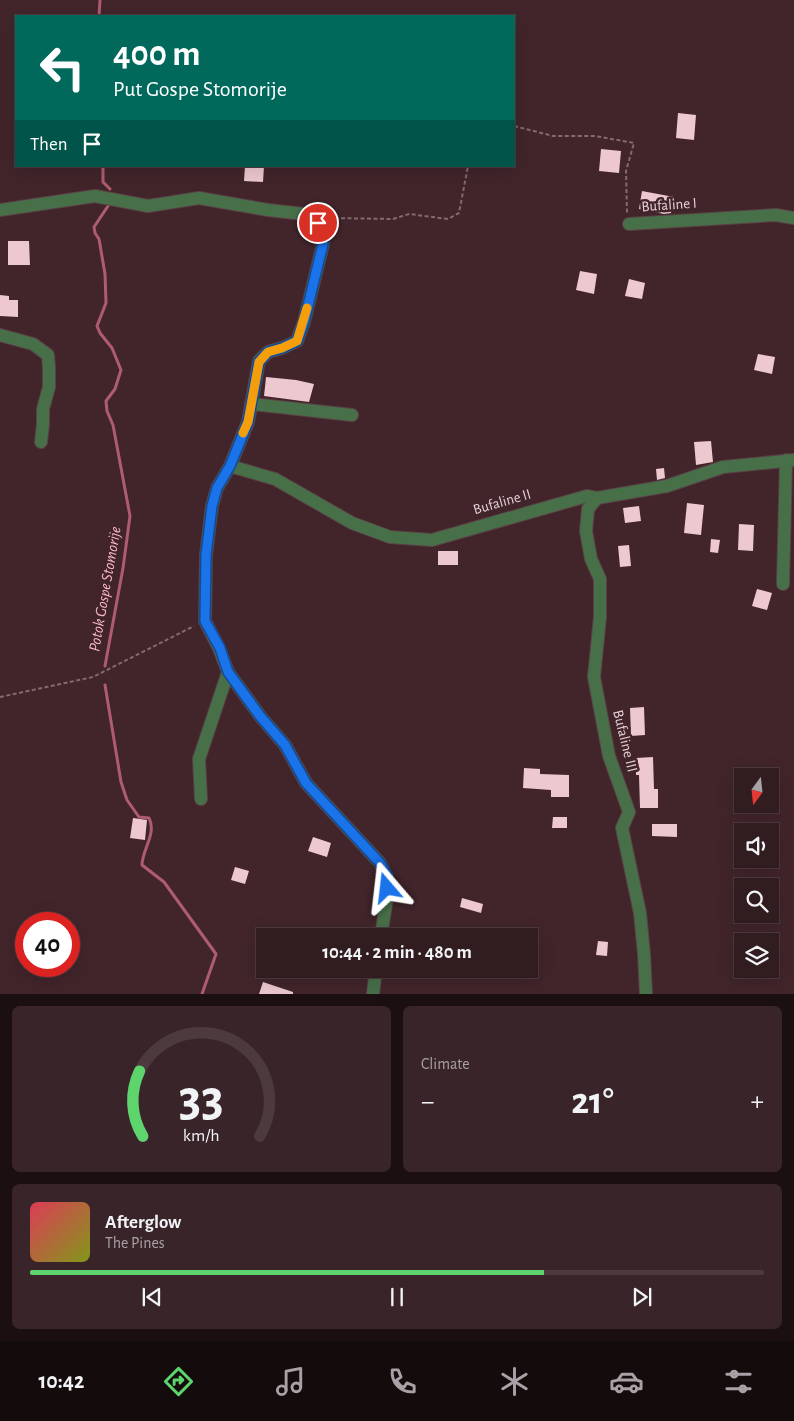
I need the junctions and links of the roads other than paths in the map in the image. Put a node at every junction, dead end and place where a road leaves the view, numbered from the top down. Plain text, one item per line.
1 (0, 210) edge
2 (794, 218) edge
3 (629, 224) road end
4 (0, 335) edge
5 (251, 404) junction
6 (352, 415) dead end
7 (41, 442) dead end
8 (790, 460) edge
9 (230, 466) junction
10 (597, 498) junction
11 (783, 584) dead end
12 (228, 672) junction
13 (201, 798) dead end
14 (383, 928) edge
15 (375, 978) edge
16 (373, 994) edge
17 (646, 994) edge

1 - 5 street
2 - 3 street, Bufaline I
4 - 7 street
5 - 6 street
5 - 9 street
8 - 10 street, Bufaline II
8 - 11 street
9 - 10 street, Bufaline II
9 - 12 street
10 - 17 street, Bufaline III
12 - 13 street
12 - 14 street
15 - 16 street

